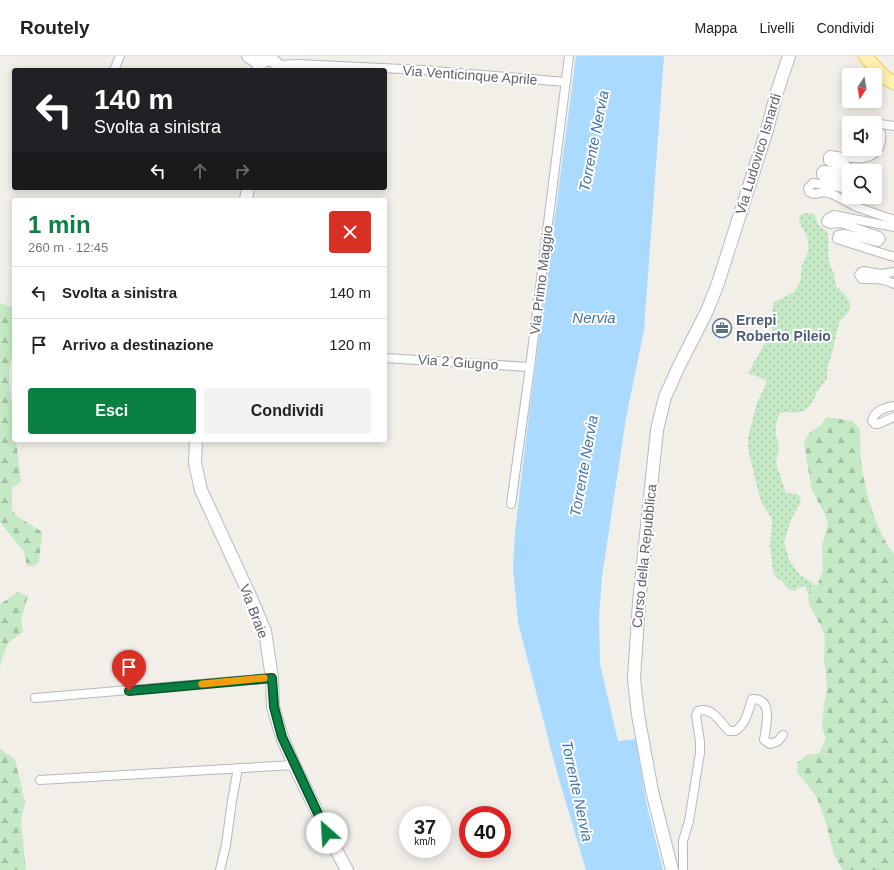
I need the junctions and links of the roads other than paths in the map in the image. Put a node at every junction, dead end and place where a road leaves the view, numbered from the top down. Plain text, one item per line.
1 (120, 56) edge
2 (248, 56) edge
3 (569, 56) edge
4 (789, 56) edge
5 (865, 56) edge
6 (278, 63) edge
7 (259, 67) edge
8 (115, 68) edge
9 (381, 68) edge
10 (387, 68) edge
11 (566, 82) junction
12 (894, 83) edge
13 (882, 124) edge
14 (894, 126) edge
15 (869, 156) edge
16 (894, 220) edge
17 (894, 227) edge
18 (727, 253) joint
19 (894, 257) edge
20 (894, 272) edge
21 (894, 284) edge
22 (387, 358) edge
23 (530, 367) junction
24 (894, 406) edge
25 (894, 417) edge
26 (196, 442) edge
27 (511, 504) dead end
28 (272, 678) junction
29 (35, 698) dead end
30 (783, 735) dead end
31 (294, 765) junction
32 (238, 768) junction
33 (40, 780) dead end
34 (220, 870) edge
35 (347, 870) edge
36 (672, 870) edge
37 (683, 870) edge

1 - 8 street
2 - 7 main road
3 - 11 street, Via Primo Maggio
4 - 18 main road, Via Ludovico Isnardi
5 - 12 main road
6 - 7 main road
6 - 9 street, Via Venticinque Aprile
10 - 11 street, Via Venticinque Aprile
11 - 23 street, Via Primo Maggio
13 - 14 street
15 - 16 street
17 - 19 street
18 - 36 main road, Corso della Repubblica
20 - 21 street
22 - 23 street, Via 2 Giugno
23 - 27 street, Via Primo Maggio
24 - 25 street
26 - 28 main road, Via Braie
28 - 29 street
28 - 31 main road, Via Braie
30 - 37 street
31 - 32 street
31 - 35 main road, Via Braie
32 - 33 street
32 - 34 street

